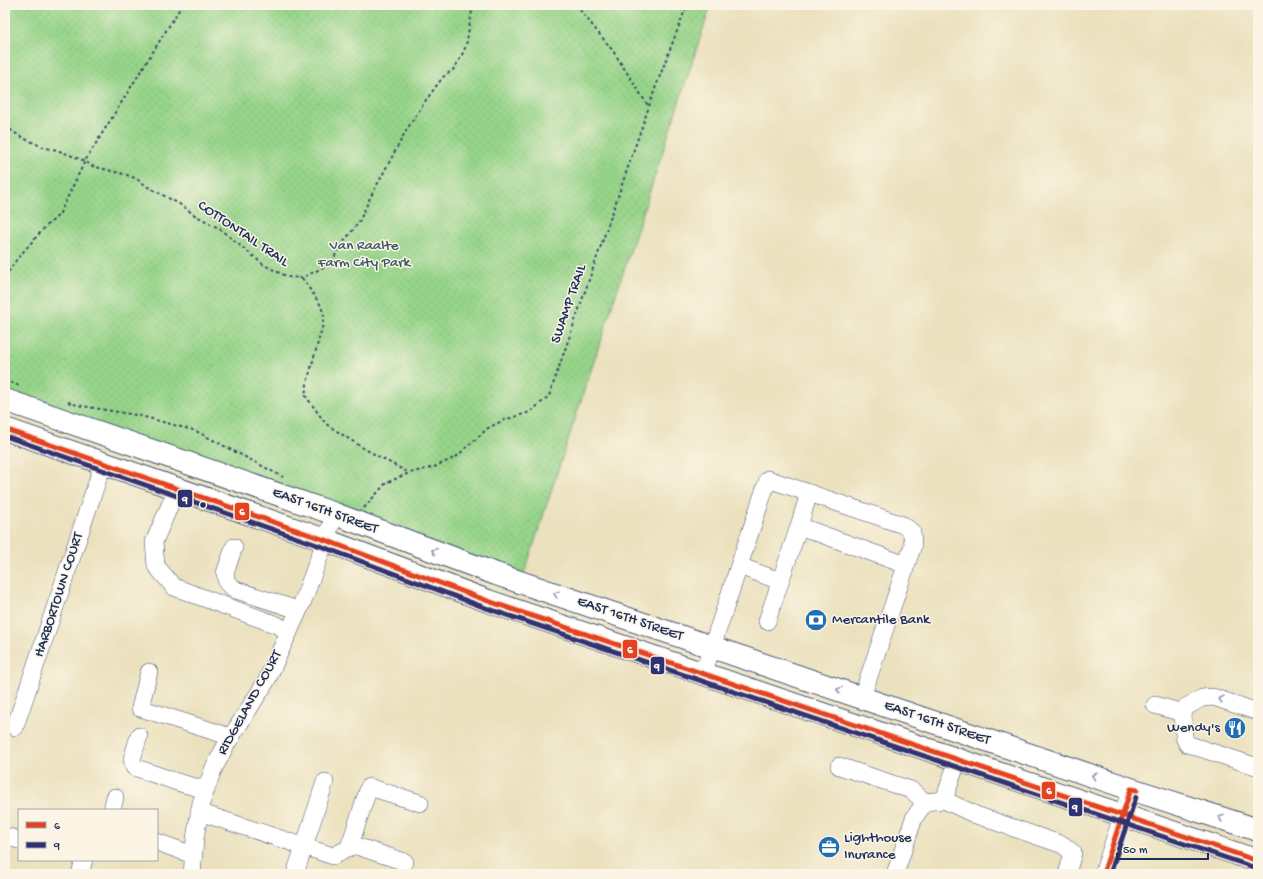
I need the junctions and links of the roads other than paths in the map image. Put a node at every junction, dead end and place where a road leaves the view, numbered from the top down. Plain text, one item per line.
1 (5, 400) edge
2 (5, 429) edge
3 (103, 464) junction
4 (175, 488) junction
5 (809, 493) junction
6 (335, 514) junction
7 (799, 526) junction
8 (325, 540) junction
9 (234, 547) dead end
10 (906, 565) junction
11 (739, 566) junction
12 (780, 581) junction
13 (298, 610) junction
14 (767, 620) dead end
15 (289, 632) junction
16 (712, 647) junction
17 (149, 672) dead end
18 (703, 674) junction
19 (862, 697) junction
20 (1155, 705) dead end
21 (1258, 712) edge
22 (1183, 713) junction
23 (15, 727) dead end
24 (139, 736) dead end
25 (231, 737) junction
26 (958, 759) junction
27 (1258, 765) edge
28 (839, 766) dead end
29 (325, 782) dead end
30 (1131, 789) junction
31 (206, 790) junction
32 (944, 800) junction
33 (925, 802) junction
34 (420, 803) dead end
35 (199, 812) junction
36 (1123, 815) junction
37 (1258, 830) edge
38 (5, 836) edge
39 (18, 840) edge
40 (158, 842) edge
41 (350, 844) junction
42 (304, 848) junction
43 (193, 855) junction
44 (84, 861) edge
45 (1258, 861) edge
46 (405, 862) dead end
47 (80, 874) edge
48 (192, 874) edge
49 (295, 874) edge
50 (895, 874) edge
51 (1067, 874) edge
52 (1103, 874) edge

1 - 6 main road, EAST 16TH STREET
2 - 3 main road, EAST 16TH STREET
3 - 4 main road, EAST 16TH STREET
3 - 23 street, HARBORTOWN COURT
4 - 8 main road, EAST 16TH STREET
4 - 15 street
5 - 7 street
5 - 10 street
5 - 11 street
6 - 8 street, RIDGELAND COURT
16 -> 6 main road, EAST 16TH STREET
7 - 10 street
7 - 12 street
8 - 13 street, RIDGELAND COURT
8 - 18 main road, EAST 16TH STREET
9 - 13 street
10 - 19 street
11 - 12 street
11 - 16 street
12 - 14 street
13 - 15 street, RIDGELAND COURT
15 - 25 street, RIDGELAND COURT
16 - 18 street
19 -> 16 main road, EAST 16TH STREET
17 - 25 street
18 - 26 main road, EAST 16TH STREET
30 -> 19 main road, EAST 16TH STREET
20 - 22 street
21 -> 22 street
22 - 27 street
24 - 31 street
25 - 31 street, RIDGELAND COURT
26 - 32 street
26 - 36 main road, EAST 16TH STREET
28 - 33 street
29 - 42 street
30 - 36 street
37 -> 30 main road, EAST 16TH STREET
31 - 35 street, RIDGELAND COURT
32 - 33 street
32 - 51 street
33 - 50 street
34 - 41 street
35 - 42 street
35 - 43 street, RIDGELAND COURT
36 - 45 main road, EAST 16TH STREET
36 - 52 street
38 - 39 street
40 - 43 street
41 - 42 street
41 - 46 street
42 - 49 street
43 - 48 street, RIDGELAND COURT
44 - 47 street

